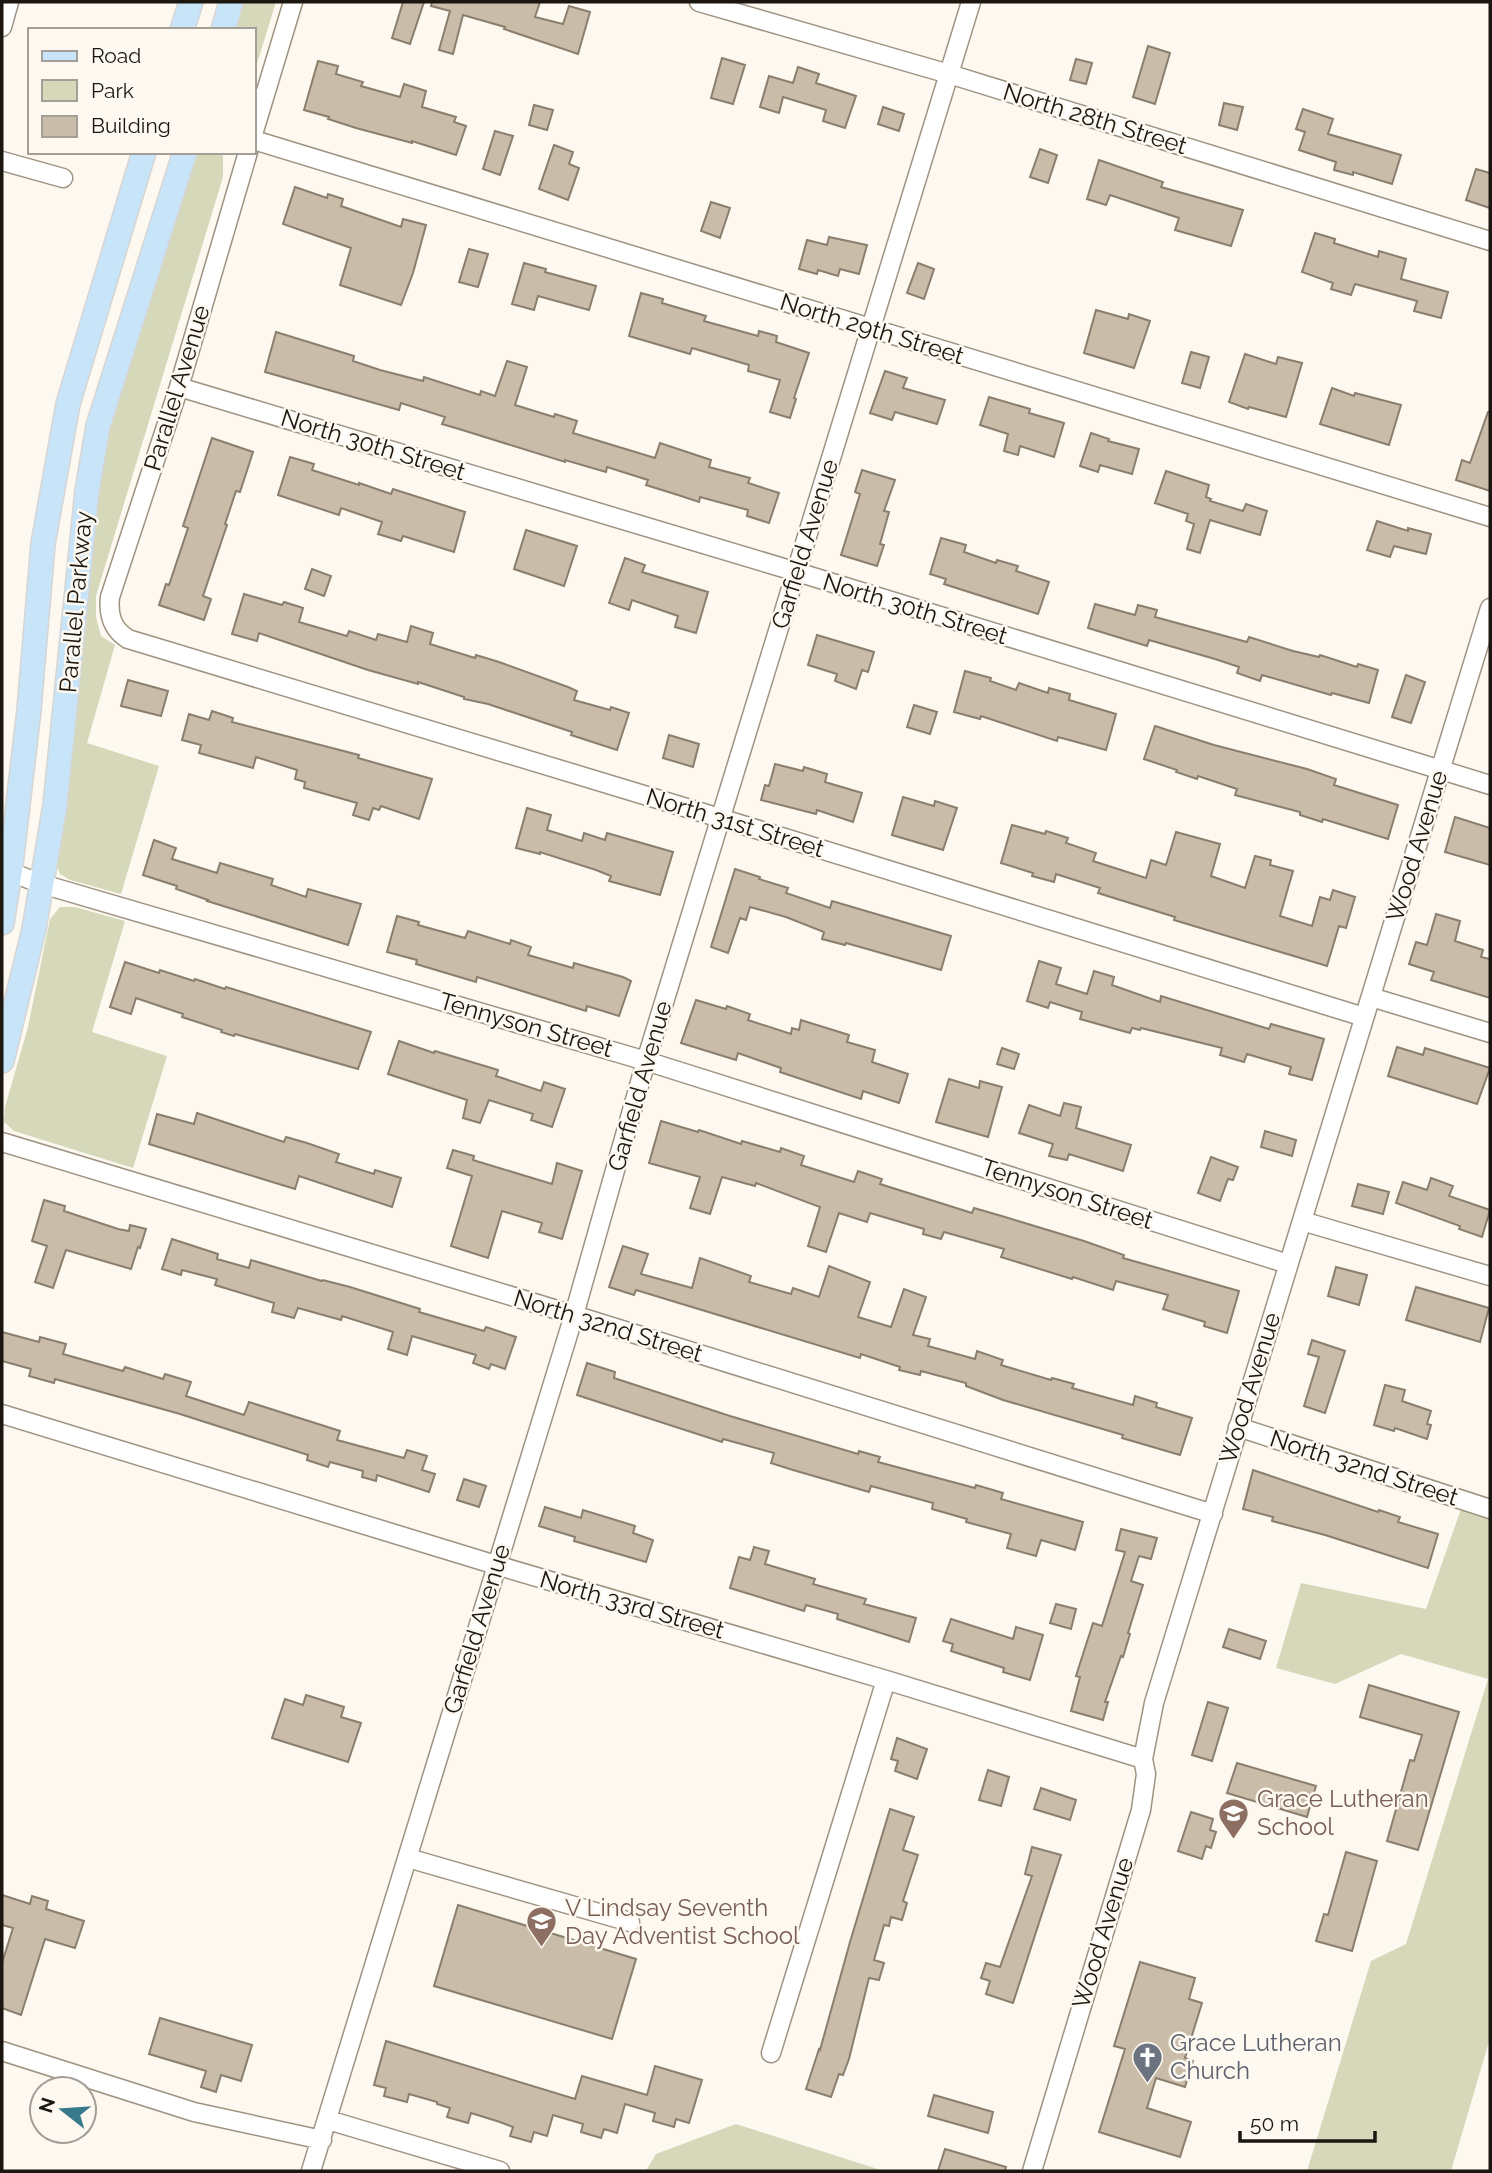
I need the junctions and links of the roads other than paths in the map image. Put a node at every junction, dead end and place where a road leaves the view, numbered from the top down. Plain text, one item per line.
1 (9, 2) edge
2 (191, 2) edge
3 (231, 2) edge
4 (293, 2) edge
5 (699, 2) edge
6 (971, 2) edge
7 (2, 27) edge
8 (183, 28) edge
9 (223, 28) edge
10 (949, 74) junction
11 (256, 124) edge
12 (256, 141) edge
13 (143, 154) edge
14 (184, 154) edge
15 (246, 154) edge
16 (2, 161) edge
17 (62, 178) dead end
18 (1490, 241) edge
19 (872, 329) junction
20 (179, 387) junction
21 (1490, 517) edge
22 (797, 572) junction
23 (1490, 608) edge
24 (112, 622) joint
25 (1440, 770) junction
26 (1490, 785) edge
27 (720, 818) junction
28 (6, 871) edge
29 (42, 884) junction
30 (2, 923) edge
31 (1371, 997) junction
32 (1364, 1017) junction
33 (1490, 1033) edge
34 (2, 1061) edge
35 (646, 1061) junction
36 (2, 1142) edge
37 (1302, 1221) junction
38 (1288, 1264) junction
39 (1490, 1276) edge
40 (574, 1315) junction
41 (2, 1414) edge
42 (1238, 1427) junction
43 (1490, 1509) edge
44 (1213, 1514) junction
45 (496, 1565) junction
46 (886, 1680) junction
47 (1143, 1759) junction
48 (408, 1858) junction
49 (630, 1922) dead end
50 (2, 2051) edge
51 (771, 2053) dead end
52 (328, 2120) junction
53 (322, 2140) junction
54 (312, 2171) edge
55 (500, 2171) edge
56 (1032, 2171) edge

1 - 7 street
2 - 8 main road
3 - 9 main road
4 - 11 street
5 - 10 street, North 28th Street
6 - 10 street, Garfield Avenue
10 - 18 street, North 28th Street
10 - 19 street, Garfield Avenue
12 - 19 street, North 29th Street
13 - 28 main road, Parallel Parkway
14 - 29 main road, Parallel Parkway
15 - 20 street, Parallel Avenue
16 - 17 street
19 - 21 street, North 29th Street
19 - 22 street, Garfield Avenue
20 - 22 street, North 30th Street
20 - 24 street, Parallel Avenue
22 - 25 street, North 30th Street
22 - 27 street, Garfield Avenue
23 - 25 street, Wood Avenue
24 - 27 street, North 31st Street
25 - 26 street, North 30th Street
25 - 31 street, Wood Avenue
27 - 32 street, North 31st Street
27 - 35 street, Garfield Avenue
28 - 29 street, Tennyson Street
28 - 30 main road, Parallel Parkway
29 - 34 main road, Parallel Parkway
29 - 35 street, Tennyson Street
31 - 32 street, Wood Avenue
31 - 33 street
32 - 37 street, Wood Avenue
35 - 38 street, Tennyson Street
35 - 40 street, Garfield Avenue
36 - 40 street, North 32nd Street
37 - 38 street, Wood Avenue
37 - 39 street
38 - 42 street, Wood Avenue
40 - 44 street, North 32nd Street
40 - 45 street, Garfield Avenue
41 - 45 street, North 33rd Street
42 - 43 street, North 32nd Street
42 - 44 street, Wood Avenue
44 - 47 street, Wood Avenue
45 - 46 street, North 33rd Street
45 - 48 street, Garfield Avenue
46 - 47 street, North 33rd Street
46 - 51 street
47 - 56 street, Wood Avenue
48 - 49 street
48 - 52 street, Garfield Avenue
50 - 53 street
52 - 53 street, Garfield Avenue
52 - 55 street
53 - 54 street, Garfield Avenue

